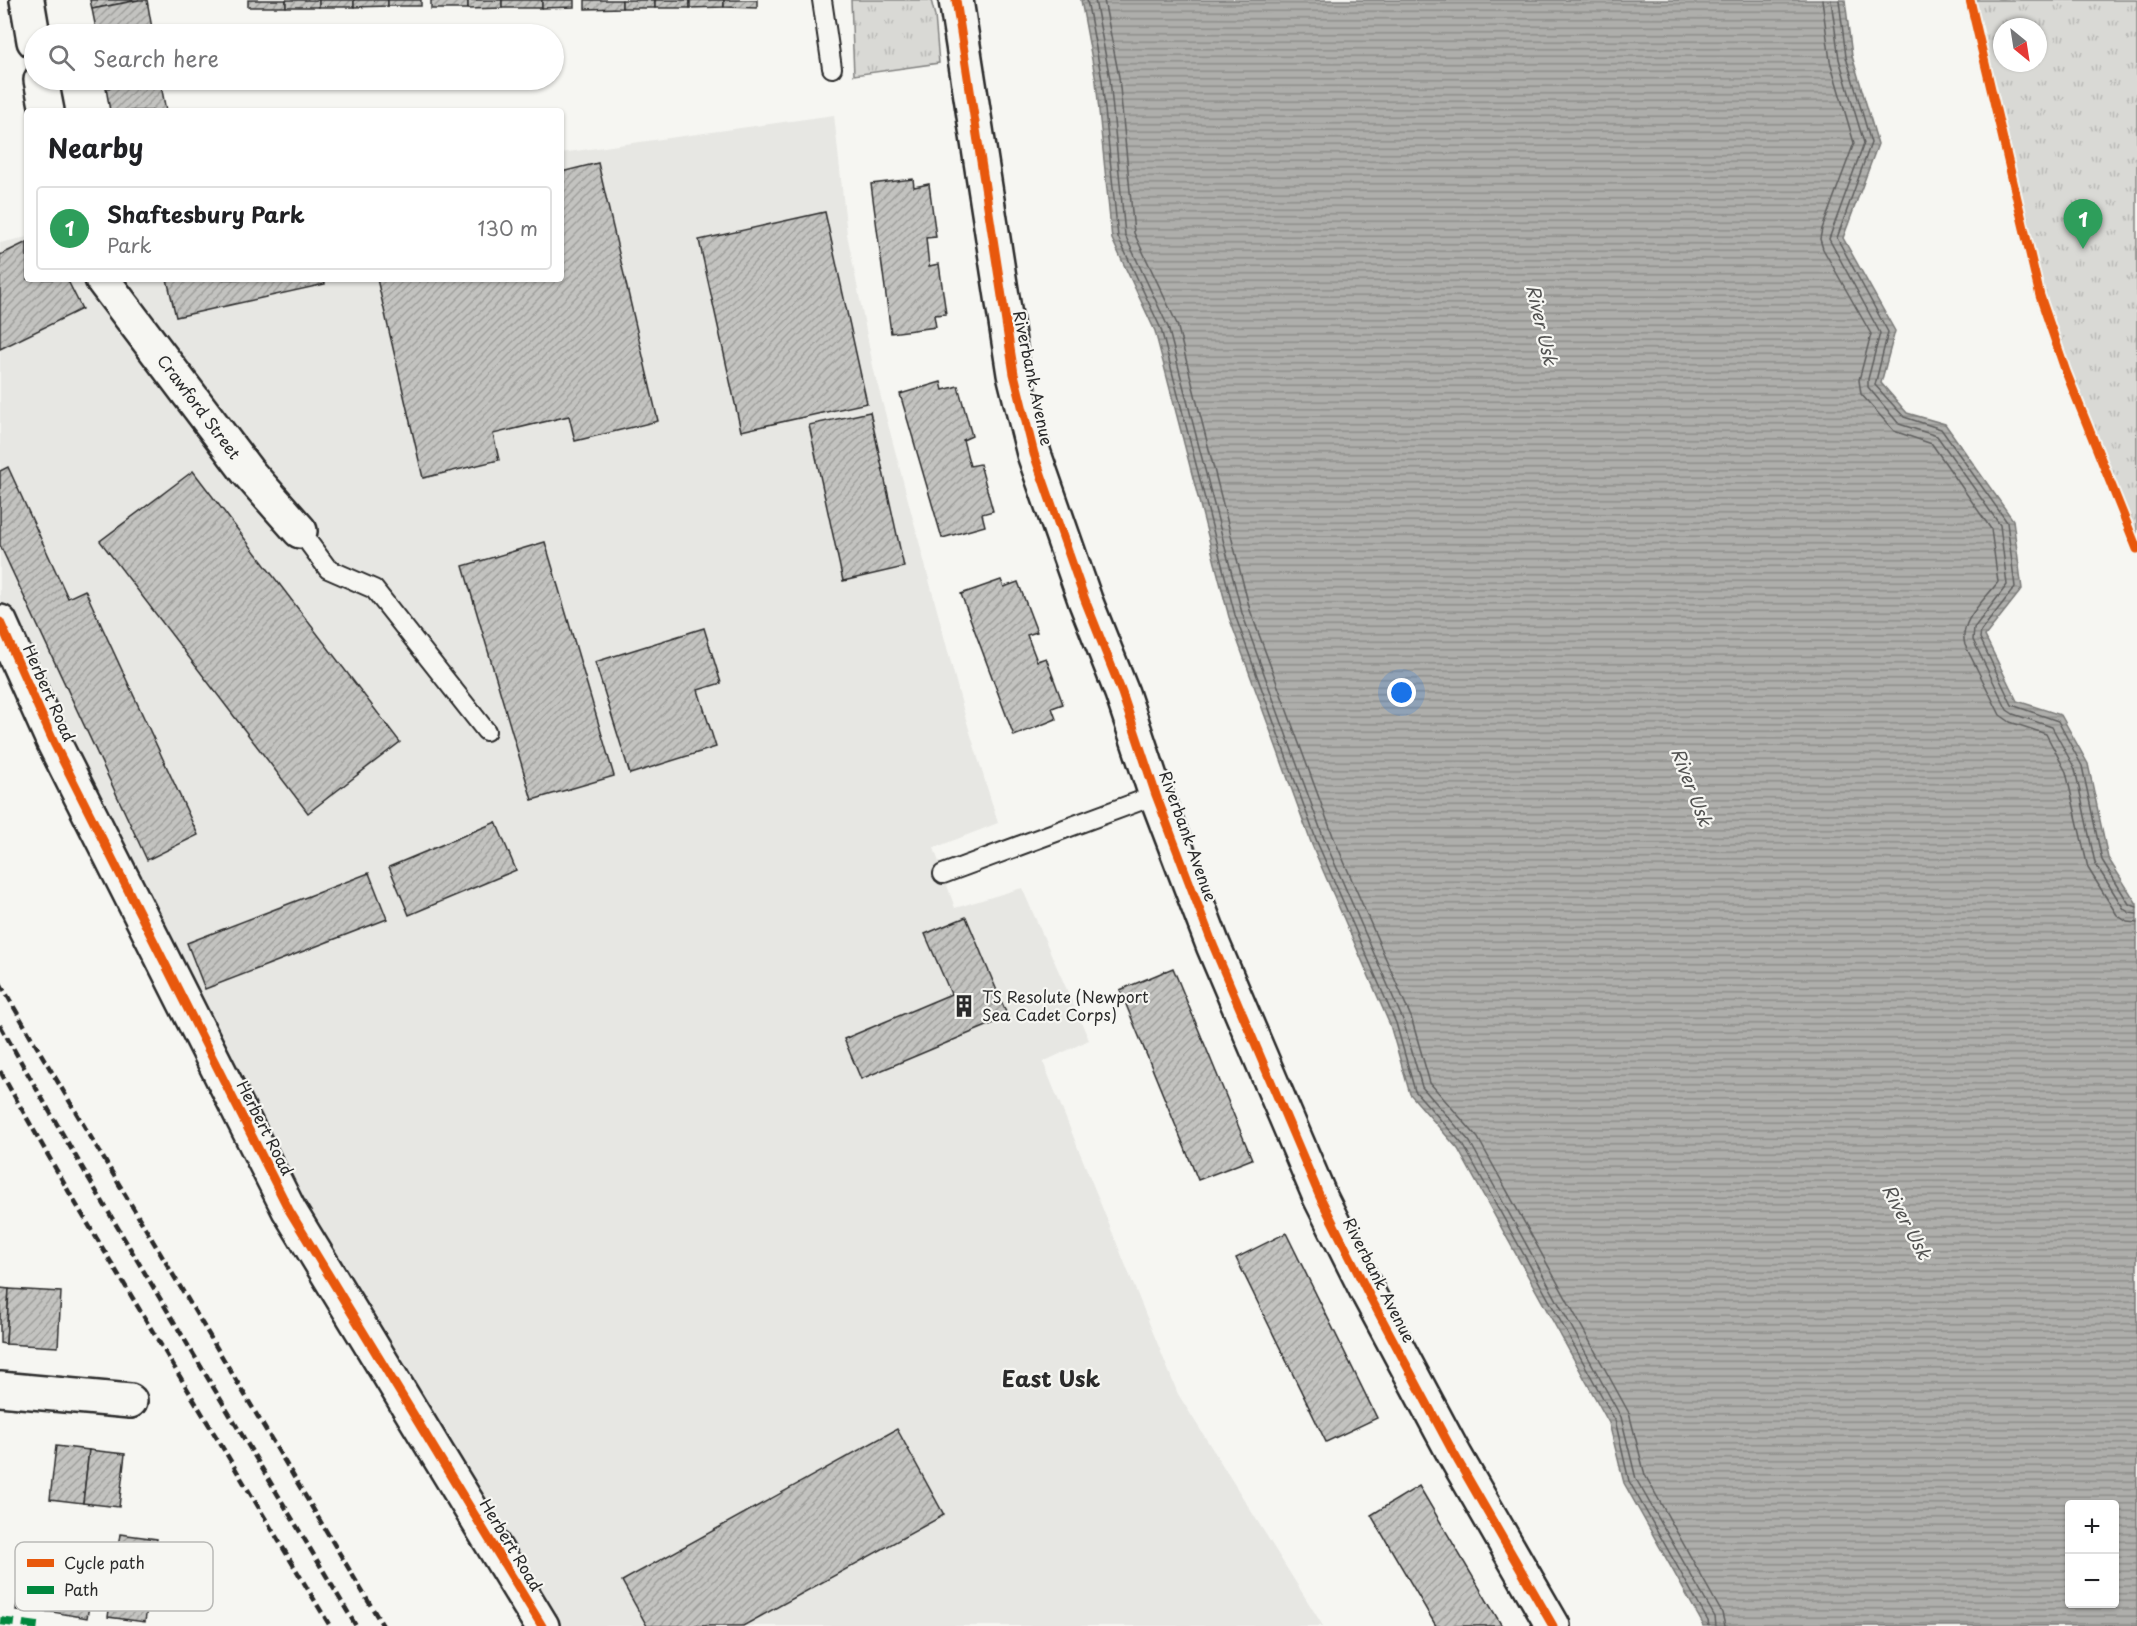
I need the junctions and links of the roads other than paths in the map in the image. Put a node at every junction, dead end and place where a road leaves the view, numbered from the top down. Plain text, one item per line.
1 (27, 0) edge
2 (822, 0) edge
3 (956, 0) edge
4 (31, 24) edge
5 (832, 68) dead end
6 (43, 90) edge
7 (46, 108) edge
8 (104, 282) edge
9 (300, 531) joint
10 (0, 622) edge
11 (486, 731) dead end
12 (1156, 795) junction
13 (943, 874) dead end
14 (0, 1389) edge
15 (130, 1401) dead end
16 (542, 1626) edge
17 (1553, 1626) edge

1 - 4 street
2 - 5 lane
3 - 12 street, Riverbank Avenue
6 - 7 street
8 - 9 street, Crawford Street
9 - 11 lane
10 - 16 street, Herbert Road
12 - 13 lane
12 - 17 street, Riverbank Avenue
14 - 15 street

